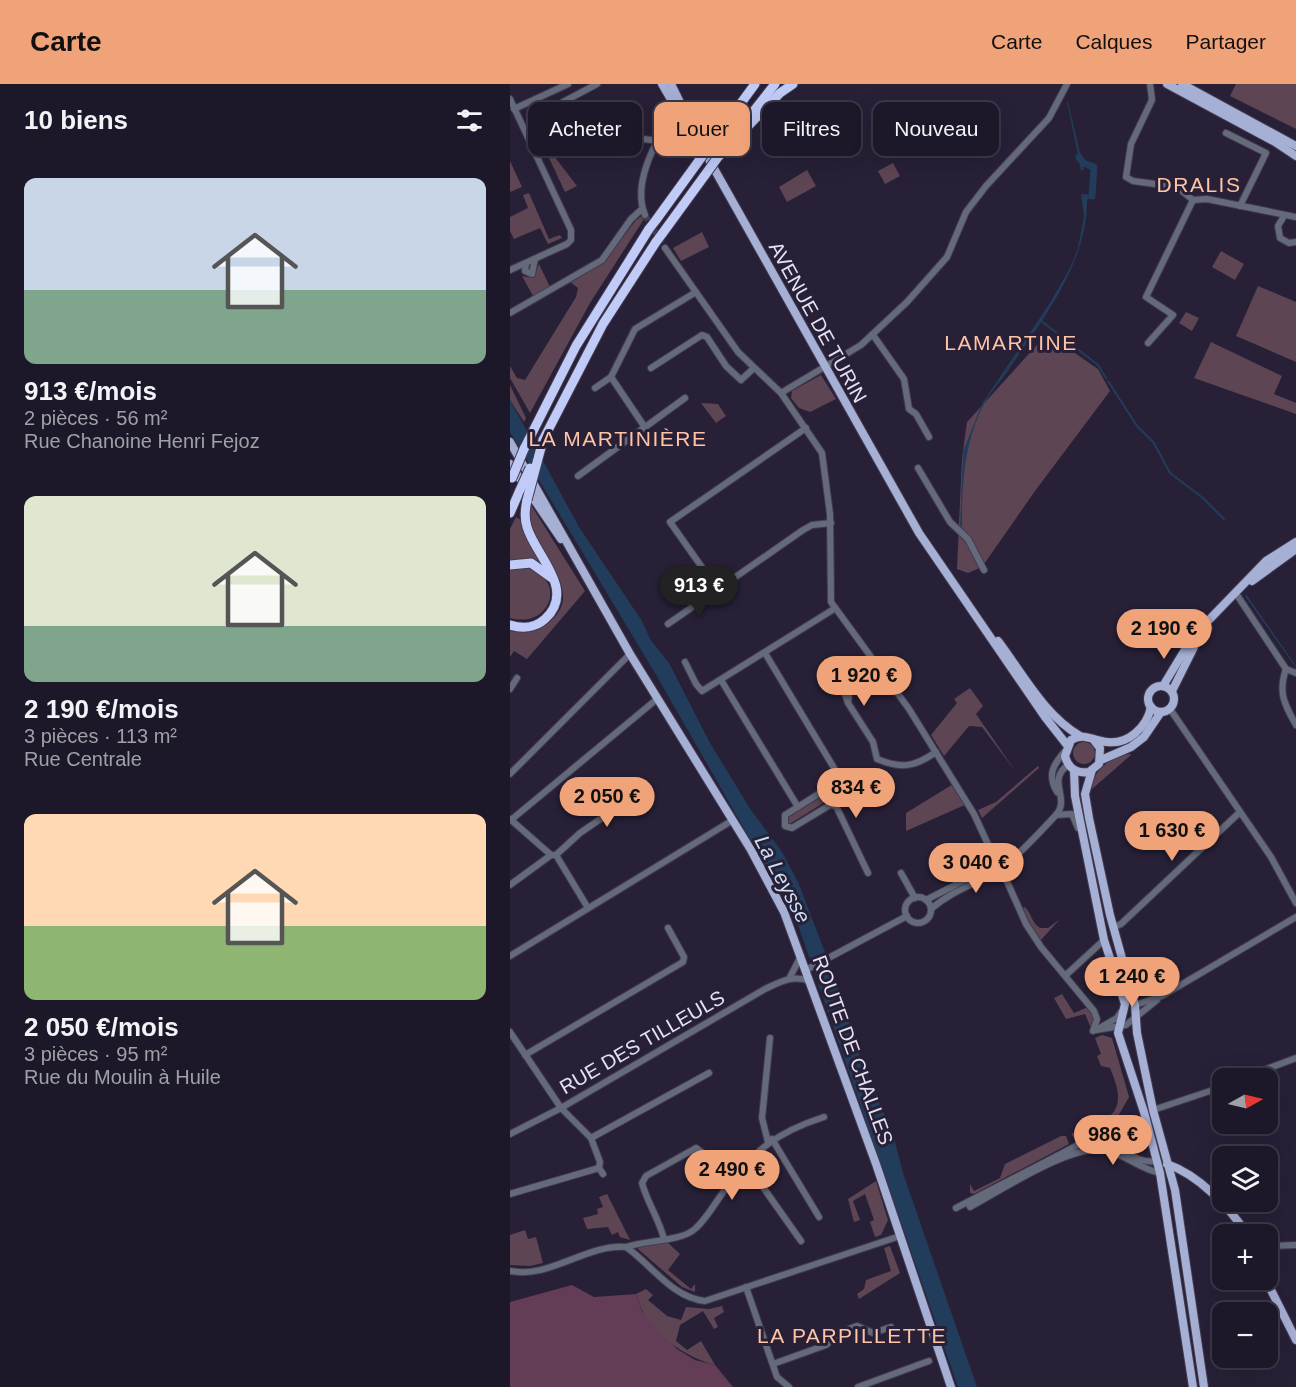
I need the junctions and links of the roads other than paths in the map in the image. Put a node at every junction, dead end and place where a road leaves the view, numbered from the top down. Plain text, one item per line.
1 (568, 84) edge
2 (597, 84) edge
3 (662, 84) edge
4 (671, 84) edge
5 (750, 84) edge
6 (755, 84) edge
7 (775, 84) edge
8 (793, 84) edge
9 (1067, 84) edge
10 (1150, 84) edge
11 (1167, 84) edge
12 (1182, 84) edge
13 (510, 99) edge
14 (674, 102) edge
15 (677, 102) edge
16 (739, 102) edge
17 (741, 102) edge
18 (514, 109) junction
19 (750, 116) edge
20 (750, 124) edge
21 (1226, 133) dead end
22 (654, 140) edge
23 (1296, 146) edge
24 (654, 152) edge
25 (702, 156) edge
26 (712, 156) edge
27 (719, 156) edge
28 (1296, 156) edge
29 (1193, 200) junction
30 (1240, 206) junction
31 (1284, 216) junction
32 (1296, 217) edge
33 (661, 242) junction
34 (1296, 242) edge
35 (535, 259) junction
36 (526, 263) junction
37 (510, 270) edge
38 (696, 292) junction
39 (510, 313) edge
40 (873, 335) junction
41 (1148, 344) dead end
42 (824, 367) junction
43 (651, 368) dead end
44 (754, 368) junction
45 (611, 376) junction
46 (595, 388) dead end
47 (781, 393) junction
48 (685, 398) dead end
49 (644, 426) junction
50 (806, 428) junction
51 (929, 436) dead end
52 (543, 439) junction
53 (510, 442) edge
54 (510, 464) edge
55 (918, 468) dead end
56 (578, 476) dead end
57 (511, 477) edge
58 (908, 510) junction
59 (510, 513) edge
60 (831, 523) junction
61 (1296, 542) edge
62 (1296, 549) edge
63 (510, 565) edge
64 (984, 570) dead end
65 (951, 582) junction
66 (555, 583) junction
67 (593, 586) junction
68 (718, 590) junction
69 (1236, 594) junction
70 (967, 595) junction
71 (834, 609) junction
72 (668, 624) dead end
73 (510, 625) edge
74 (1207, 626) joint
75 (1192, 645) junction
76 (765, 653) junction
77 (630, 654) junction
78 (685, 662) dead end
79 (1286, 669) junction
80 (1296, 673) edge
81 (517, 678) dead end
82 (721, 680) junction
83 (1163, 686) junction
84 (510, 689) edge
85 (1172, 691) junction
86 (657, 699) junction
87 (848, 703) dead end
88 (1150, 707) junction
89 (1170, 709) junction
90 (1161, 712) junction
91 (1296, 725) edge
92 (1080, 736) junction
93 (1093, 739) junction
94 (1066, 748) junction
95 (936, 752) junction
96 (1101, 760) junction
97 (1071, 768) junction
98 (1092, 770) junction
99 (510, 774) edge
100 (647, 787) dead end
101 (1059, 795) junction
102 (798, 807) junction
103 (1240, 812) junction
104 (1056, 815) junction
105 (510, 820) edge
106 (733, 820) junction
107 (554, 855) junction
108 (1089, 855) junction
109 (1013, 856) junction
110 (993, 865) junction
111 (1001, 868) junction
112 (868, 873) dead end
113 (902, 873) dead end
114 (990, 873) junction
115 (510, 885) edge
116 (909, 888) junction
117 (915, 898) junction
118 (926, 900) junction
119 (908, 903) junction
120 (1296, 903) edge
121 (588, 908) junction
122 (931, 909) junction
123 (907, 916) junction
124 (1296, 917) edge
125 (1114, 927) junction
126 (668, 928) dead end
127 (1104, 940) junction
128 (801, 955) junction
129 (510, 956) edge
130 (810, 968) junction
131 (1066, 975) junction
132 (790, 977) junction
133 (810, 981) junction
134 (1162, 996) junction
135 (1135, 1005) junction
136 (1122, 1012) junction
137 (1134, 1023) junction
138 (1118, 1028) junction
139 (1093, 1031) dead end
140 (510, 1032) edge
141 (770, 1038) dead end
142 (525, 1055) junction
143 (1296, 1058) edge
144 (1270, 1068) edge
145 (709, 1074) dead end
146 (1212, 1091) edge
147 (561, 1108) junction
148 (1153, 1110) junction
149 (824, 1117) dead end
150 (510, 1134) edge
151 (591, 1138) junction
152 (770, 1140) junction
153 (1074, 1146) junction
154 (1061, 1159) junction
155 (747, 1163) junction
156 (1163, 1163) junction
157 (599, 1168) junction
158 (603, 1174) dead end
159 (1161, 1174) junction
160 (1172, 1177) junction
161 (730, 1182) junction
162 (1208, 1191) junction
163 (510, 1194) edge
164 (968, 1202) junction
165 (956, 1208) dead end
166 (819, 1217) dead end
167 (1239, 1224) edge
168 (900, 1236) junction
169 (664, 1239) junction
170 (801, 1241) dead end
171 (1296, 1245) edge
172 (1278, 1246) edge
173 (626, 1247) junction
174 (510, 1271) edge
175 (746, 1287) junction
176 (1271, 1290) edge
177 (891, 1327) dead end
178 (1296, 1340) edge
179 (929, 1361) dead end
180 (773, 1364) junction
181 (789, 1387) edge
182 (858, 1387) edge
183 (951, 1387) edge
184 (1193, 1387) edge
185 (1204, 1387) edge

1 - 18 street
2 - 22 street
3 - 14 main road, AVENUE DE TURIN
4 - 15 main road, AVENUE DE TURIN
5 - 16 highway
6 - 17 highway
7 - 19 highway
8 - 20 highway
9 - 40 street
10 - 29 street
11 - 28 main road
12 - 23 main road
13 - 18 street
18 - 35 street
21 - 30 street
24 - 39 street
25 - 57 highway, bridge
26 - 42 main road, AVENUE DE TURIN
27 - 33 highway, bridge
29 - 30 street
29 - 41 street
30 - 31 street
31 - 32 street
31 - 34 street
33 - 38 street
33 - 52 highway
35 - 36 street
35 - 36 street
36 - 37 street
38 - 44 street
38 - 45 street
40 - 42 street
40 - 51 street
42 - 47 street
42 - 58 main road, AVENUE DE TURIN
43 - 44 street
44 - 47 street
45 - 46 street
45 - 49 street
47 - 50 street
48 - 49 street
49 - 56 street
50 - 60 street
50 - 68 street
52 - 59 highway, bridge
52 - 66 highway, bridge
53 - 67 main road, ROUTE DE CHALLES
54 - 67 main road, ROUTE DE CHALLES
55 - 64 street
58 - 65 main road, AVENUE DE TURIN
58 - 70 main road, AVENUE DE TURIN
60 - 68 street
60 - 71 street
61 - 69 main road
62 - 69 main road
63 - 66 highway
65 - 70 main road
65 - 94 main road, AVENUE DE TURIN
66 - 73 highway
67 - 77 main road, ROUTE DE CHALLES
68 - 72 street
69 - 74 main road
69 - 79 street
70 - 92 main road, AVENUE DE TURIN
71 - 76 street
71 - 95 street
74 - 75 street
75 - 83 main road
75 - 85 main road
76 - 82 street
76 - 102 street
77 - 86 main road, ROUTE DE CHALLES
77 - 99 street
78 - 82 street
79 - 80 street
79 - 91 street
81 - 84 street
82 - 102 street
83 - 85 main road
83 - 88 main road
85 - 89 main road
86 - 105 street
86 - 106 main road, ROUTE DE CHALLES
87 - 95 street
88 - 90 main road
88 - 93 main road
89 - 90 main road
89 - 103 street
90 - 96 main road
92 - 93 main road
92 - 94 main road
93 - 96 main road
94 - 97 main road
94 - 101 street
95 - 110 street
96 - 98 main road
97 - 98 main road
97 - 101 street
97 - 108 main road
98 - 125 main road
100 - 107 street
101 - 104 street
102 - 112 street
103 - 120 street
103 - 125 street
104 - 108 street
104 - 109 street
105 - 107 street
106 - 121 street
106 - 128 main road, ROUTE DE CHALLES
107 - 115 street
107 - 121 street
108 - 127 main road
109 - 110 street
109 - 111 street
110 - 114 street
110 - 118 street
111 - 114 street
111 - 131 street
113 - 116 street
114 - 122 street
116 - 117 street
116 - 119 street
117 - 118 street
117 - 119 street
118 - 122 street
119 - 123 street
121 - 129 street
122 - 123 street
123 - 130 street
124 - 134 street
125 - 135 main road
126 - 142 street
127 - 131 street
127 - 136 main road
128 - 130 main road, ROUTE DE CHALLES
128 - 132 street
130 - 133 main road, ROUTE DE CHALLES
131 - 139 street
132 - 133 street
132 - 147 street, RUE DES TILLEULS
133 - 168 main road, ROUTE DE CHALLES
134 - 135 street
134 - 137 street
135 - 137 main road
136 - 137 street
136 - 137 street
136 - 138 main road
136 - 138 street
137 - 138 street
137 - 148 main road
138 - 156 main road
140 - 142 street
141 - 152 street
142 - 147 street
143 - 144 street
145 - 151 street
146 - 148 street
147 - 150 street, RUE DES TILLEULS
147 - 151 street
148 - 156 main road
149 - 152 street
151 - 157 street
152 - 155 street
152 - 166 street
153 - 154 street
153 - 156 street
153 - 164 street
154 - 159 street
154 - 164 street
155 - 161 street
155 - 170 street
156 - 159 main road
156 - 160 main road
156 - 162 main road
157 - 158 street
157 - 163 street
159 - 160 main road
159 - 184 main road
160 - 162 main road
160 - 185 main road
161 - 169 street
161 - 169 street
162 - 167 main road
164 - 165 street
168 - 175 street
168 - 183 main road, ROUTE DE CHALLES
169 - 173 street
171 - 172 street
173 - 174 street
173 - 175 street
175 - 180 street
176 - 178 main road
177 - 180 street
179 - 182 street
180 - 181 street

